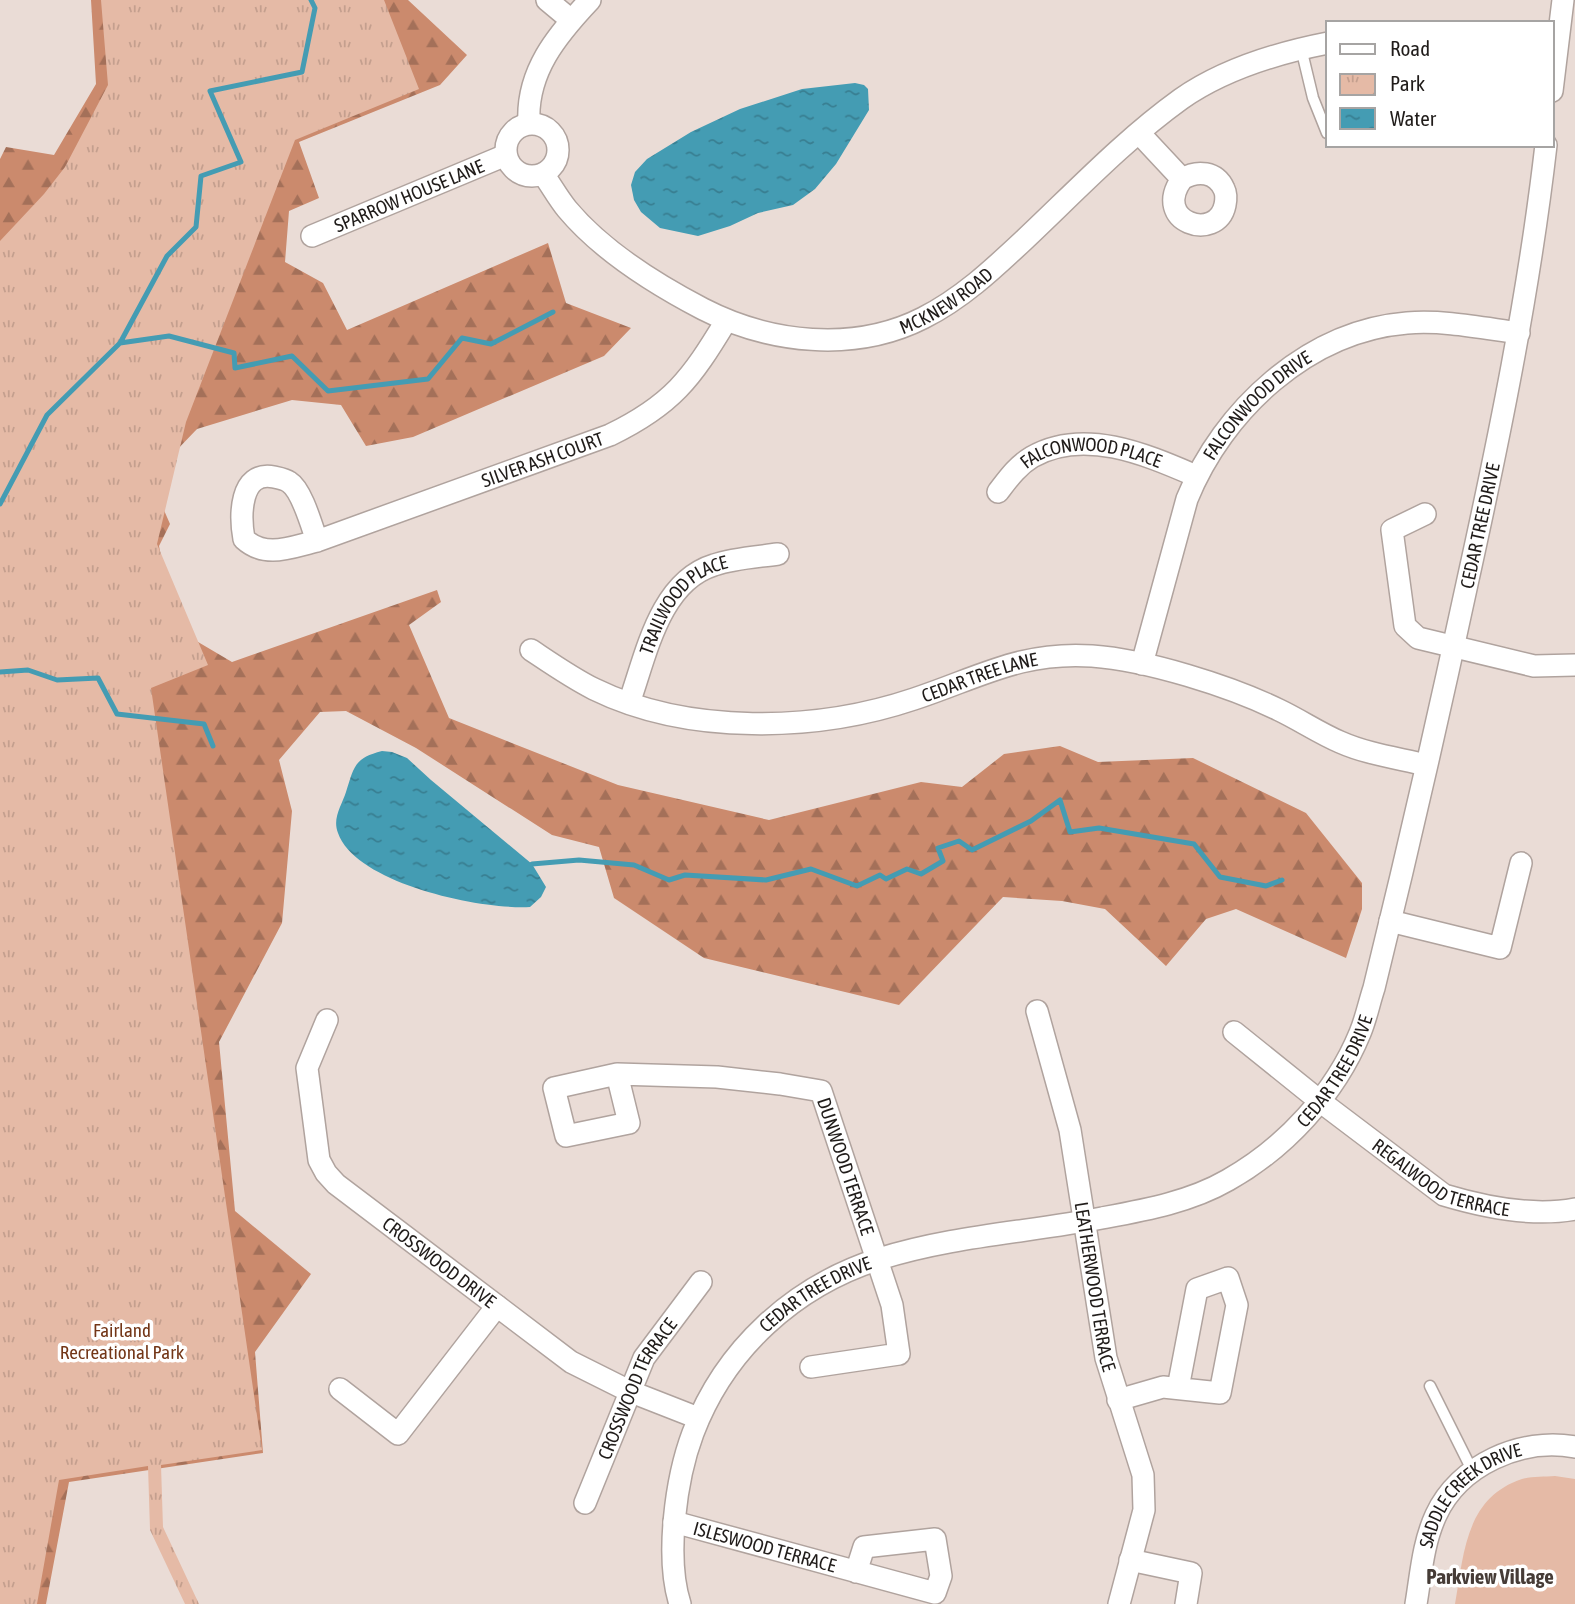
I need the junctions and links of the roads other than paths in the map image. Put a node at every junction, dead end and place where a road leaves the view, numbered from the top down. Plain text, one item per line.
1 (547, 0) edge
2 (590, 0) edge
3 (1563, 0) edge
4 (571, 20) junction
5 (1326, 43) edge
6 (1301, 48) junction
7 (1561, 53) edge
8 (1554, 83) edge
9 (529, 123) junction
10 (1139, 133) junction
11 (1326, 133) dead end
12 (1546, 147) edge
13 (506, 155) junction
14 (543, 174) junction
15 (1182, 179) dead end
16 (312, 236) dead end
17 (726, 321) junction
18 (1519, 333) junction
19 (1196, 476) junction
20 (998, 492) dead end
21 (1425, 514) dead end
22 (317, 541) dead end
23 (778, 554) dead end
24 (1454, 646) junction
25 (531, 650) dead end
26 (1142, 664) junction
27 (1575, 665) edge
28 (629, 703) junction
29 (1426, 765) junction
30 (1521, 863) dead end
31 (1391, 921) junction
32 (1037, 1011) dead end
33 (327, 1020) dead end
34 (1234, 1032) dead end
35 (617, 1074) dead end
36 (1321, 1102) junction
37 (1575, 1209) edge
38 (1086, 1221) junction
39 (878, 1259) junction
40 (701, 1282) dead end
41 (496, 1306) junction
42 (811, 1367) dead end
43 (1430, 1386) dead end
44 (1178, 1388) junction
45 (340, 1389) dead end
46 (629, 1391) junction
47 (1118, 1400) junction
48 (698, 1418) junction
49 (1575, 1447) edge
50 (1472, 1471) junction
51 (585, 1503) dead end
52 (674, 1521) junction
53 (1130, 1560) junction
54 (856, 1572) dead end
55 (680, 1604) edge
56 (1119, 1604) edge
57 (1186, 1604) edge
58 (1416, 1604) edge

1 - 4 street
2 - 4 street
3 - 7 street
4 - 9 street
5 - 6 street, MCKNEW ROAD
6 - 10 street, MCKNEW ROAD
6 - 11 lane
7 - 8 street
9 - 13 street
9 - 14 street
10 - 15 street
10 - 17 street, MCKNEW ROAD
12 - 18 street, CEDAR TREE DRIVE
13 - 14 street
13 - 16 street, SPARROW HOUSE LANE
14 - 17 street, MCKNEW ROAD
17 - 22 street, SILVER ASH COURT
18 - 19 street, FALCONWOOD DRIVE
18 - 24 street, CEDAR TREE DRIVE
19 - 20 street, FALCONWOOD PLACE
19 - 26 street, FALCONWOOD DRIVE
21 - 24 street
23 - 28 street, TRAILWOOD PLACE
24 - 27 street
24 - 29 street, CEDAR TREE DRIVE
25 - 28 street, CEDAR TREE LANE
26 - 28 street, CEDAR TREE LANE
26 - 29 street, CEDAR TREE LANE
29 - 31 street, CEDAR TREE DRIVE
30 - 31 street
31 - 36 street, CEDAR TREE DRIVE
32 - 38 street, LEATHERWOOD TERRACE
33 - 41 street, CROSSWOOD DRIVE
34 - 36 street, REGALWOOD TERRACE
35 - 39 street, DUNWOOD TERRACE
36 - 37 street, REGALWOOD TERRACE
36 - 38 street, CEDAR TREE DRIVE
38 - 39 street, CEDAR TREE DRIVE
38 - 47 street, LEATHERWOOD TERRACE
39 - 42 street, DUNWOOD TERRACE
39 - 48 street, CEDAR TREE DRIVE
40 - 46 street, CROSSWOOD TERRACE
41 - 45 street
41 - 46 street, CROSSWOOD DRIVE
43 - 50 lane
44 - 44 street
44 - 47 street
46 - 48 street, CROSSWOOD DRIVE
46 - 51 street, CROSSWOOD TERRACE
47 - 53 street, LEATHERWOOD TERRACE
48 - 52 street, CEDAR TREE DRIVE
49 - 50 street, SADDLE CREEK DRIVE
50 - 58 street, SADDLE CREEK DRIVE
52 - 54 street, ISLESWOOD TERRACE
52 - 55 street, CEDAR TREE DRIVE
53 - 56 street, LEATHERWOOD TERRACE
53 - 57 street

